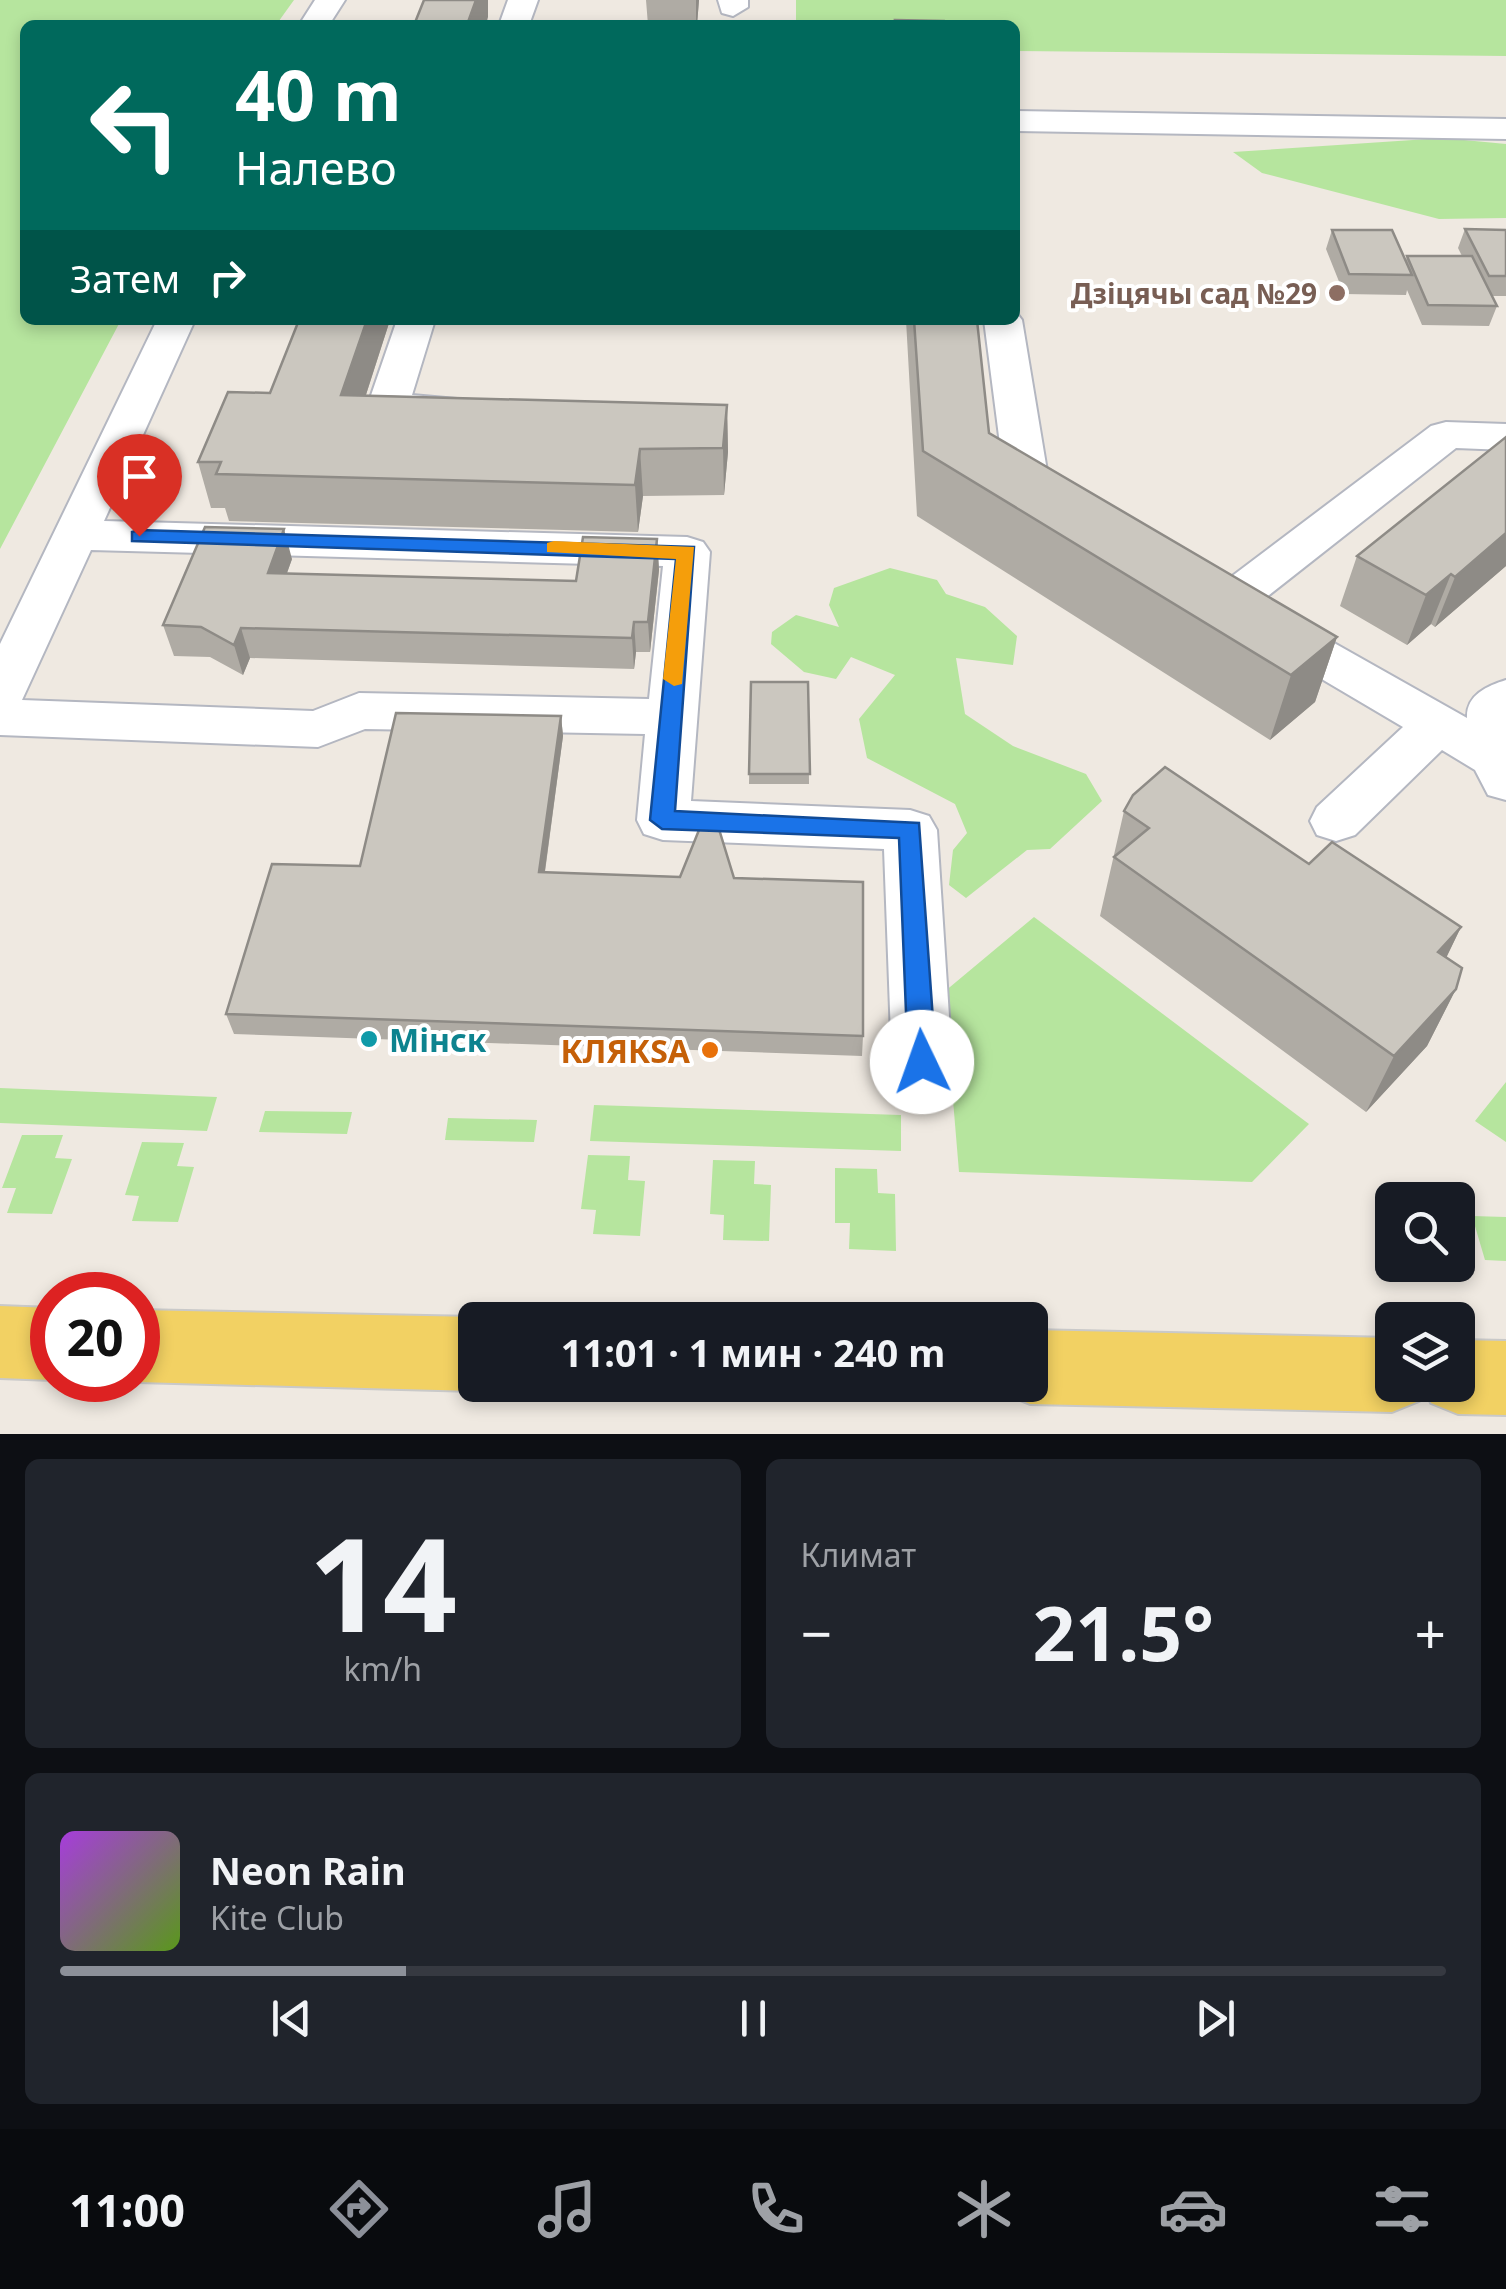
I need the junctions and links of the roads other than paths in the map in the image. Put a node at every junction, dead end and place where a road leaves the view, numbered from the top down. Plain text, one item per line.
1 (1020, 121) edge
2 (1506, 129) edge
3 (174, 325) edge
4 (414, 325) edge
5 (1004, 325) edge
6 (484, 409) edge
7 (1506, 436) edge
8 (1094, 523) edge
9 (74, 535) junction
10 (0, 695) edge
11 (1506, 698) edge
12 (0, 717) edge
13 (670, 717) junction
14 (1436, 725) junction
15 (1501, 770) edge
16 (1336, 821) dead end
17 (922, 1062) dead end
18 (0, 1342) edge
19 (30, 1343) edge
20 (160, 1347) edge
21 (458, 1354) edge
22 (1048, 1366) edge
23 (1375, 1375) edge
24 (1475, 1377) edge
25 (1506, 1378) edge

1 - 2 street
3 - 9 street
4 - 6 street
5 - 8 street
7 - 14 street
9 - 10 street
9 - 13 street
11 - 15 street
12 - 13 street
13 - 17 street
14 - 15 street
14 - 16 street
18 - 19 main road
20 - 21 main road
22 - 23 main road
24 - 25 main road

